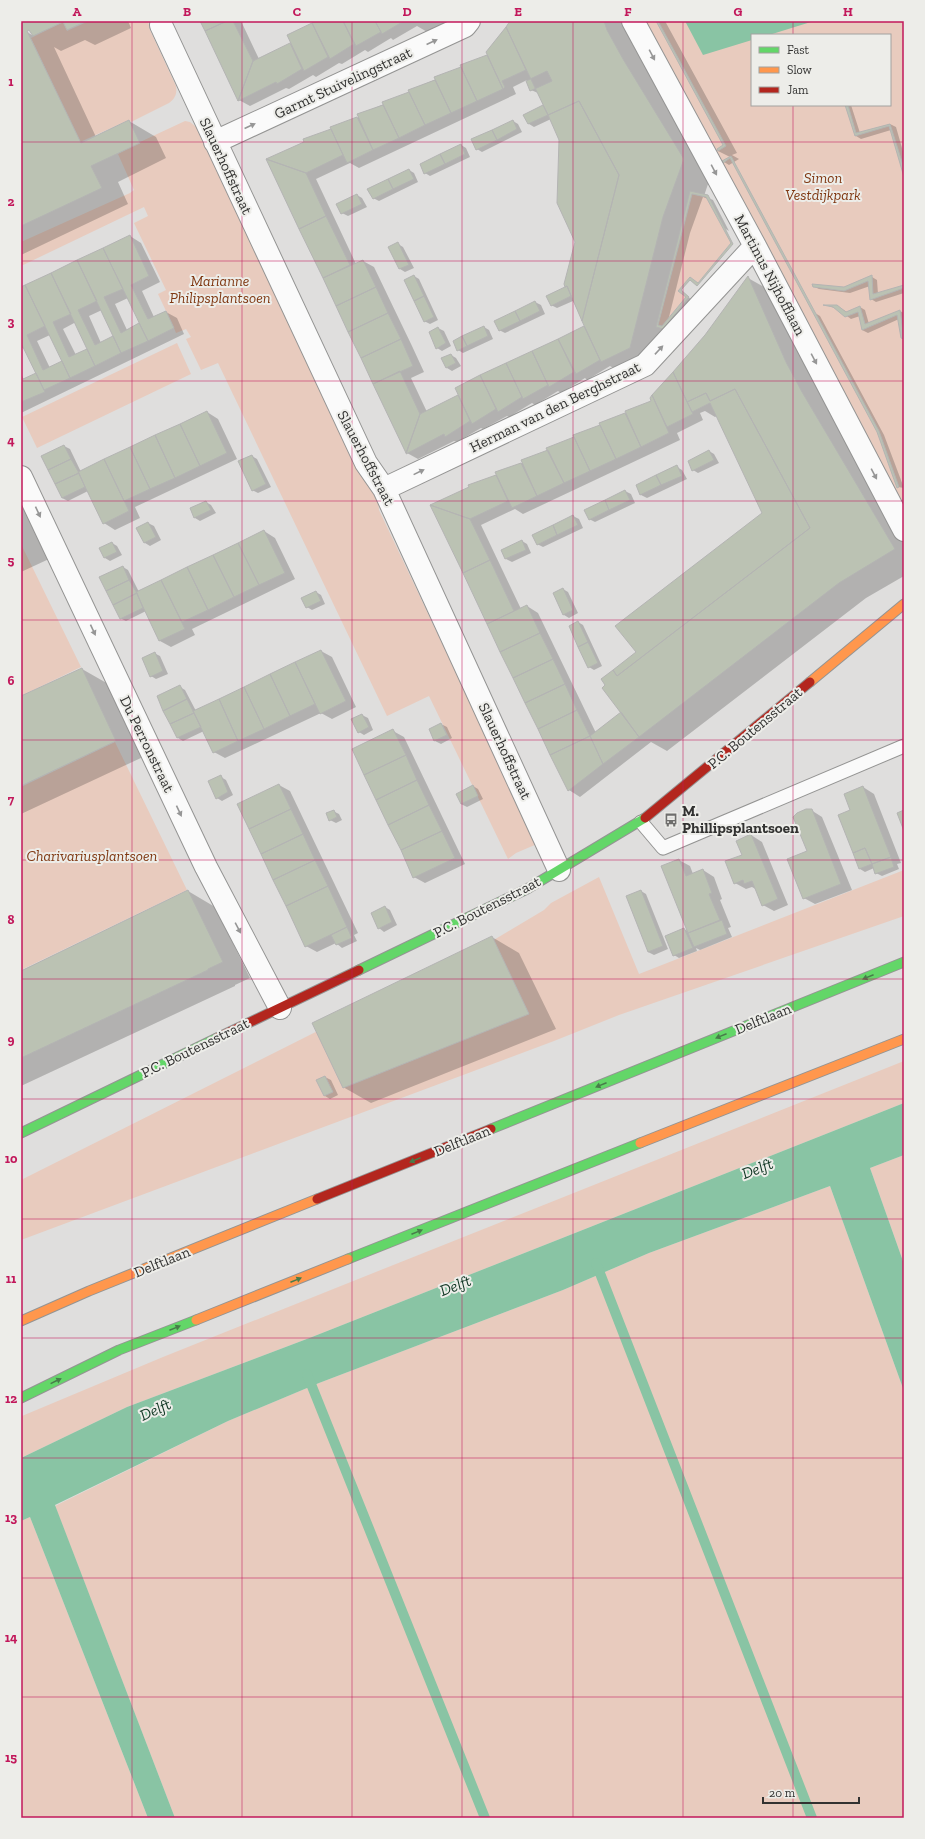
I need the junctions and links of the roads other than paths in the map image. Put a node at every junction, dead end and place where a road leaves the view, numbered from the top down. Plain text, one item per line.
1 (470, 21) edge
2 (634, 21) edge
3 (161, 25) dead end
4 (215, 142) junction
5 (755, 246) junction
6 (21, 477) edge
7 (384, 489) junction
8 (904, 530) edge
9 (904, 604) edge
10 (904, 746) edge
11 (641, 822) junction
12 (559, 870) junction
13 (904, 962) edge
14 (280, 1008) junction
15 (904, 1040) edge
16 (21, 1132) edge
17 (21, 1321) edge
18 (21, 1398) edge

4 -> 1 street, Garmt Stuivelingstraat
2 -> 5 street, Martinus Nijhofflaan
3 - 4 street, Slauerhoffstraat
4 - 7 street, Slauerhoffstraat
7 -> 5 street, Herman van den Berghstraat
5 -> 8 street, Martinus Nijhofflaan
6 -> 14 street, Du Perronstraat
7 - 12 street, Slauerhoffstraat
9 - 11 main road, P.C. Boutensstraat
10 - 11 lane
11 - 12 main road, P.C. Boutensstraat
12 - 14 main road, P.C. Boutensstraat
13 -> 17 main road, Delftlaan
14 - 16 main road, P.C. Boutensstraat
18 -> 15 main road

